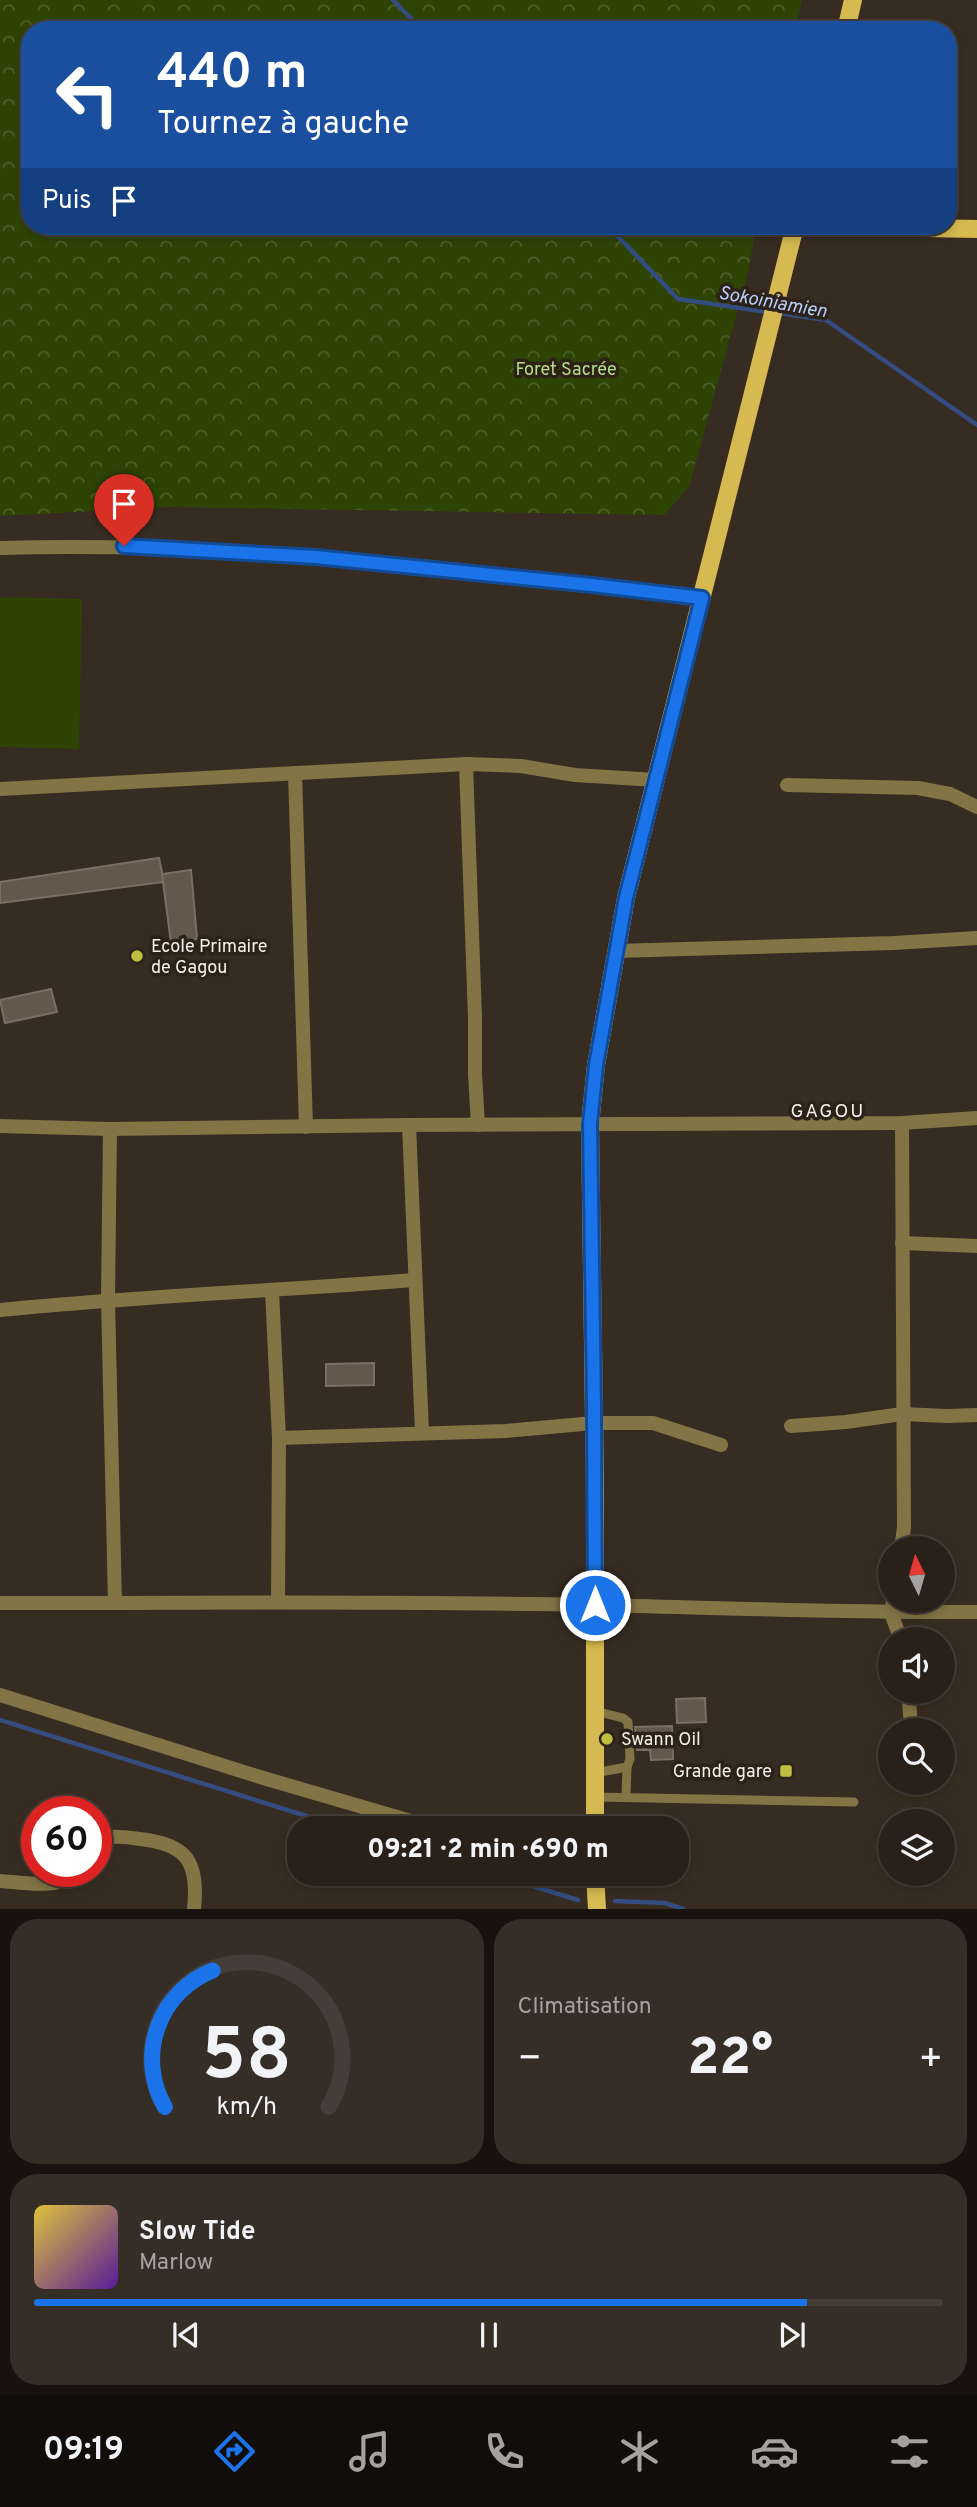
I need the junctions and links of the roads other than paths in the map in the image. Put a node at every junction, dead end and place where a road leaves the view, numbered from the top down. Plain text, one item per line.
1 (853, 0) edge
2 (848, 21) edge
3 (957, 229) edge
4 (977, 229) edge
5 (793, 235) edge
6 (0, 548) edge
7 (702, 598) junction
8 (466, 764) junction
9 (295, 773) junction
10 (656, 780) junction
11 (787, 785) dead end
12 (0, 789) edge
13 (977, 807) edge
14 (977, 938) edge
15 (617, 951) junction
16 (977, 1118) edge
17 (902, 1123) junction
18 (590, 1124) junction
19 (409, 1125) junction
20 (478, 1125) junction
21 (0, 1126) edge
22 (306, 1127) junction
23 (110, 1129) junction
24 (902, 1243) junction
25 (977, 1245) edge
26 (415, 1280) junction
27 (272, 1291) junction
28 (108, 1299) junction
29 (0, 1310) edge
30 (902, 1414) junction
31 (977, 1415) edge
32 (594, 1423) junction
33 (791, 1426) dead end
34 (422, 1432) junction
35 (279, 1438) junction
36 (721, 1446) dead end
37 (903, 1536) edge
38 (278, 1602) junction
39 (0, 1603) edge
40 (115, 1603) junction
41 (595, 1605) junction
42 (878, 1607) edge
43 (956, 1611) edge
44 (977, 1612) edge
45 (0, 1695) edge
46 (595, 1711) junction
47 (627, 1767) junction
48 (595, 1773) junction
49 (595, 1797) junction
50 (626, 1797) junction
51 (854, 1802) dead end
52 (394, 1816) edge
53 (595, 1816) edge
54 (112, 1838) edge
55 (0, 1881) edge
56 (21, 1882) edge
57 (594, 1886) edge
58 (194, 1909) edge
59 (597, 1909) edge

1 - 2 main road
3 - 4 main road
5 - 7 main road
6 - 7 street
7 - 10 main road
8 - 9 street
8 - 10 street
8 - 20 street
9 - 12 street
9 - 22 street
10 - 15 main road
11 - 13 street
14 - 15 street
15 - 18 main road
16 - 17 street
17 - 18 street
17 - 24 street
18 - 20 street
18 - 32 main road
19 - 20 street
19 - 22 street
19 - 26 street
21 - 23 street
22 - 23 street
23 - 28 street
24 - 25 street
24 - 30 street
26 - 27 street
26 - 34 street
27 - 28 street
27 - 35 street
28 - 29 street
28 - 40 street
30 - 31 street
30 - 33 street
30 - 37 street
32 - 34 street
32 - 36 street
32 - 41 main road
34 - 35 street
35 - 38 street
38 - 40 street
38 - 41 street
39 - 40 street
41 - 42 street
41 - 46 main road
43 - 44 street
45 - 52 street
46 - 47 lane
46 - 48 main road
47 - 48 lane
47 - 50 lane
48 - 49 main road
49 - 50 lane
49 - 53 main road
50 - 51 lane
54 - 58 street
55 - 56 street
57 - 59 main road

